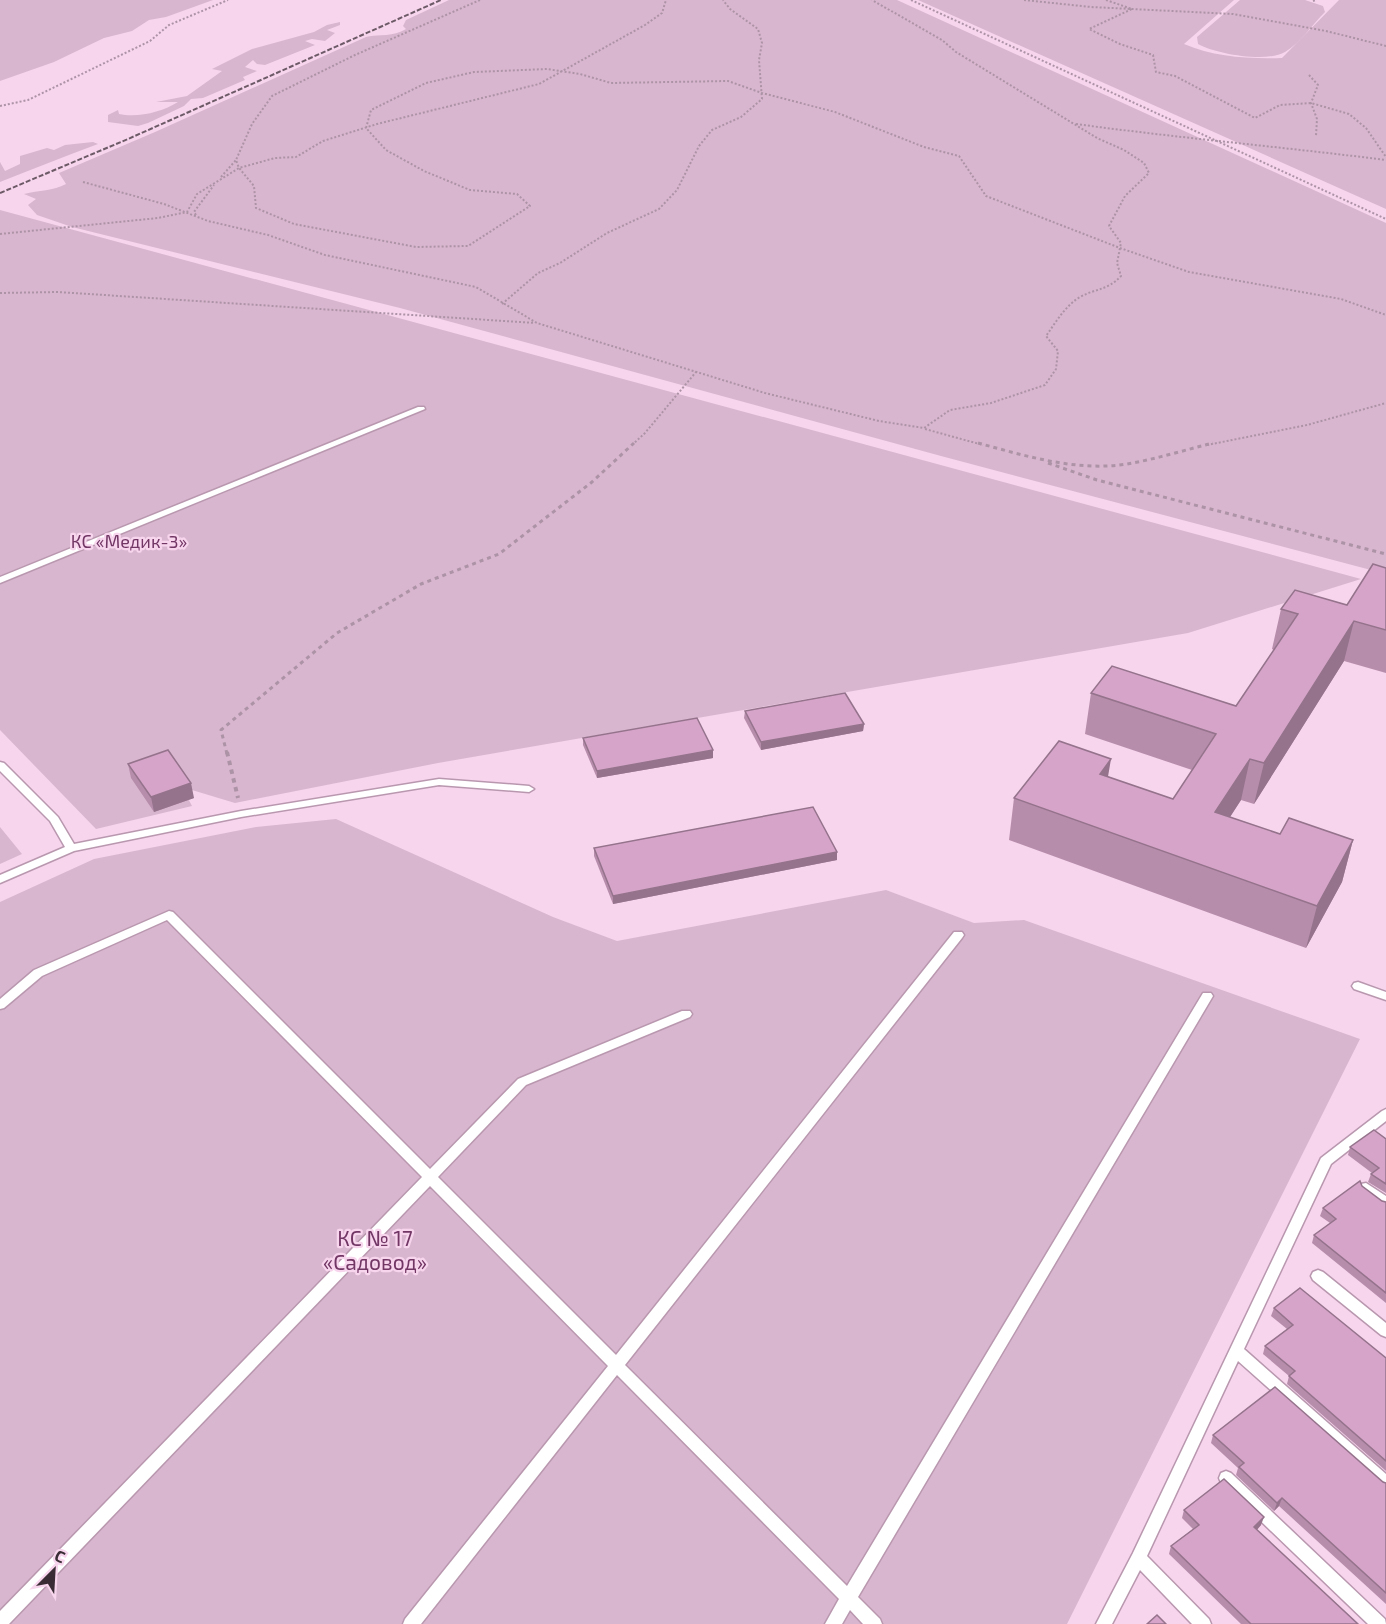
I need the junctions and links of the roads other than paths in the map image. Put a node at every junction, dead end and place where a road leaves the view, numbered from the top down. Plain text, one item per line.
1 (421, 409) dead end
2 (0, 580) edge
3 (0, 765) edge
4 (530, 789) dead end
5 (71, 848) junction
6 (0, 879) edge
7 (958, 935) dead end
8 (1358, 986) dead end
9 (1207, 996) dead end
10 (1386, 996) edge
11 (0, 1005) edge
12 (686, 1014) dead end
13 (1386, 1114) edge
14 (430, 1177) junction
15 (1366, 1188) edge
16 (1386, 1203) edge
17 (1318, 1276) dead end
18 (1386, 1331) edge
19 (1236, 1350) junction
20 (617, 1365) junction
21 (1226, 1478) edge
22 (1386, 1482) edge
23 (1138, 1558) junction
24 (849, 1598) junction
25 (0, 1622) edge
26 (411, 1624) edge
27 (833, 1624) edge
28 (874, 1624) edge
29 (1104, 1624) edge
30 (1203, 1624) edge
31 (1379, 1624) edge

1 - 2 lane
3 - 5 lane
4 - 5 lane
5 - 6 lane
7 - 20 lane
8 - 10 lane
9 - 24 lane
11 - 14 lane
12 - 14 lane
13 - 19 lane
14 - 20 lane
14 - 25 lane
15 - 16 lane
17 - 18 lane
19 - 22 lane
19 - 23 lane
20 - 24 lane
20 - 26 lane
21 - 31 lane
23 - 29 lane
23 - 30 lane
24 - 27 lane
24 - 28 lane

